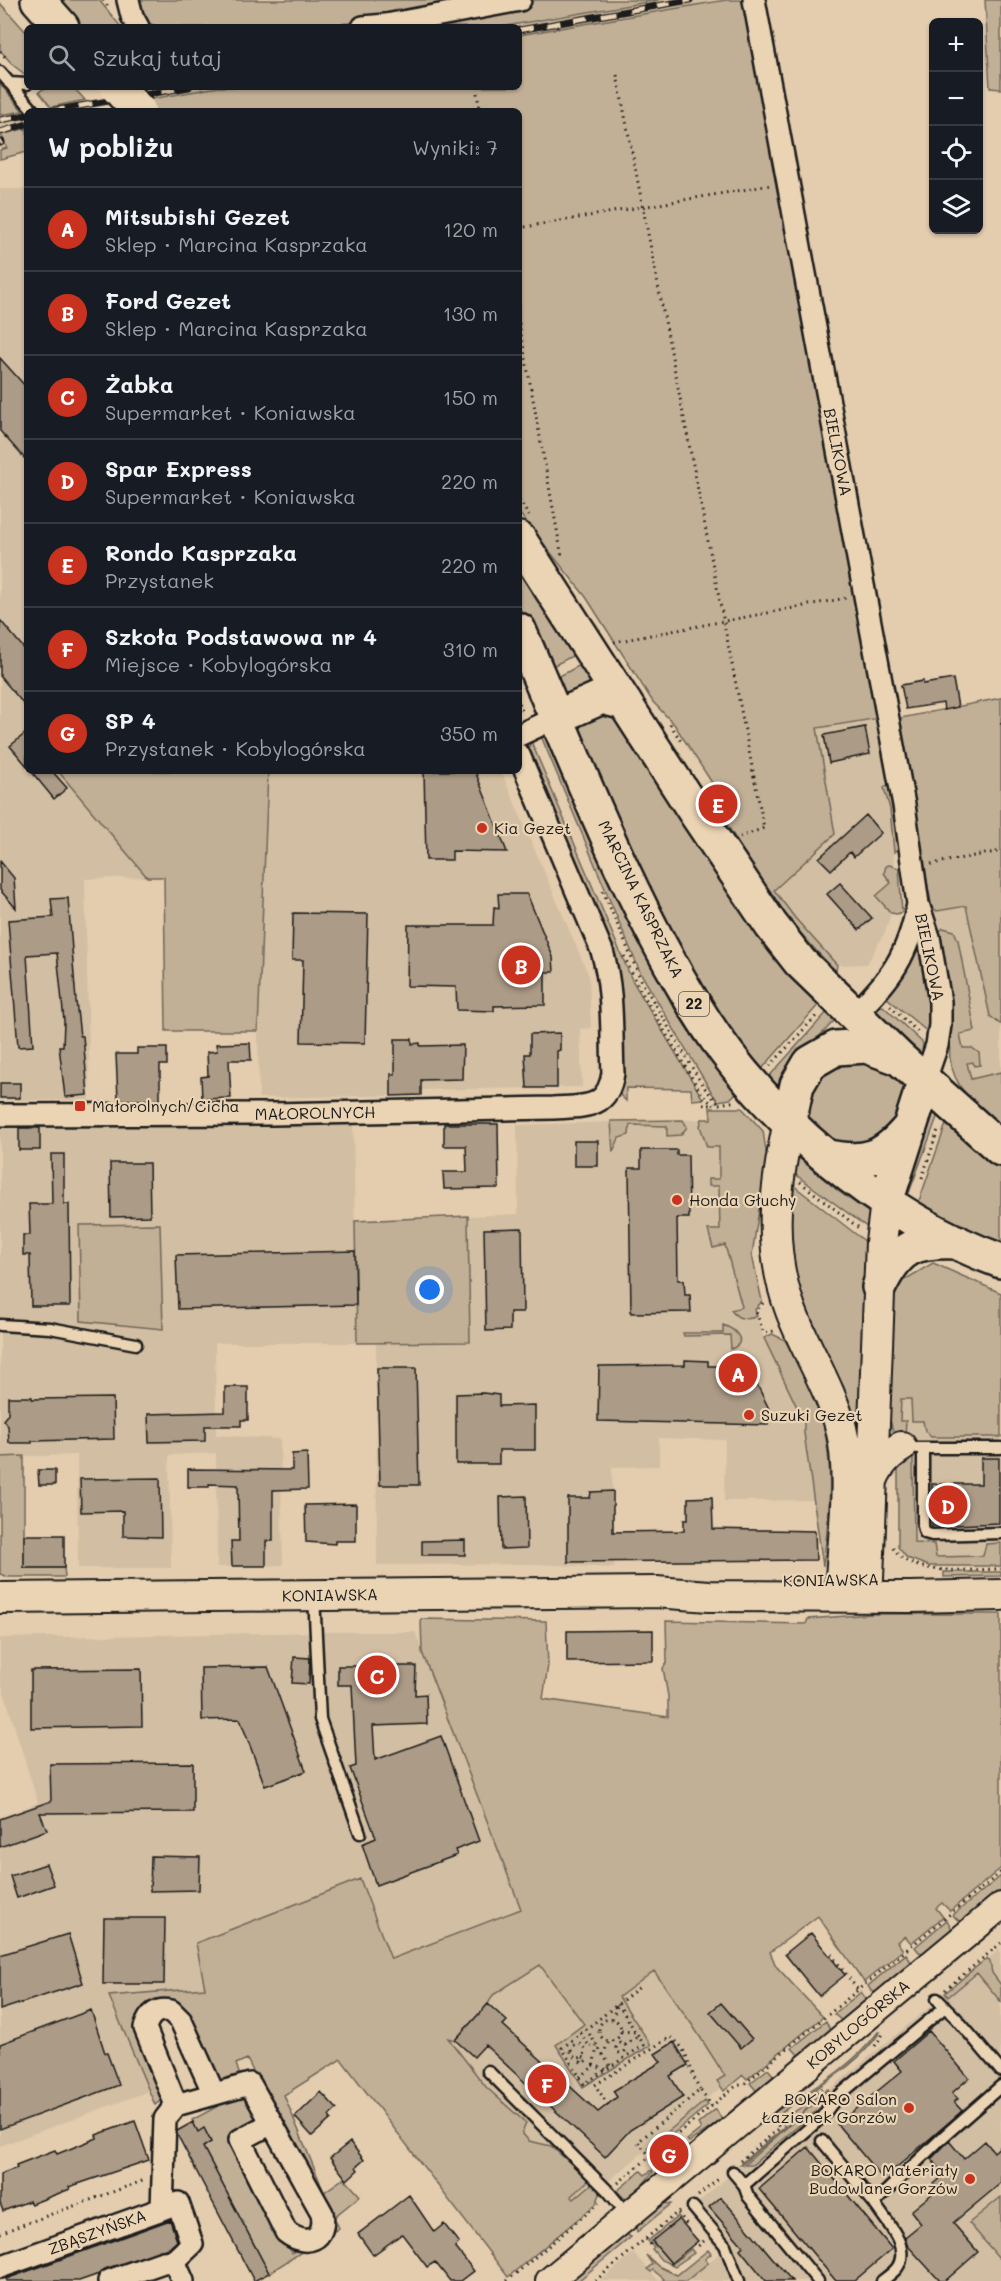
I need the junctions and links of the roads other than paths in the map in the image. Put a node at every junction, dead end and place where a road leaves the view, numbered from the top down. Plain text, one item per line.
1 (13, 0) edge
2 (38, 0) edge
3 (128, 0) edge
4 (520, 0) edge
5 (754, 0) edge
6 (35, 24) edge
7 (60, 24) edge
8 (136, 24) edge
9 (391, 24) edge
10 (3, 77) edge
11 (24, 83) edge
12 (95, 90) edge
13 (120, 90) edge
14 (31, 108) edge
15 (110, 108) edge
16 (136, 108) edge
17 (522, 544) edge
18 (522, 637) edge
19 (625, 703) junction
20 (557, 717) junction
21 (522, 734) edge
22 (522, 762) edge
23 (918, 904) junction
24 (843, 1006) junction
25 (899, 1058) junction
26 (810, 1063) junction
27 (925, 1080) junction
28 (0, 1115) edge
29 (789, 1122) junction
30 (910, 1127) junction
31 (1001, 1149) edge
32 (825, 1156) junction
33 (886, 1202) junction
34 (957, 1242) junction
35 (1001, 1261) edge
36 (879, 1287) junction
37 (0, 1325) edge
38 (136, 1344) dead end
39 (874, 1405) junction
40 (912, 1448) junction
41 (1001, 1448) edge
42 (870, 1496) junction
43 (1001, 1533) edge
44 (1001, 1581) edge
45 (855, 1585) junction
46 (314, 1595) junction
47 (1001, 1595) edge
48 (0, 1598) edge
49 (360, 1833) dead end
50 (1001, 1906) edge
51 (488, 2071) dead end
52 (1001, 2071) edge
53 (1001, 2086) edge
54 (214, 2094) junction
55 (176, 2105) junction
56 (272, 2123) junction
57 (822, 2141) dead end
58 (733, 2172) dead end
59 (744, 2185) junction
60 (874, 2203) junction
61 (693, 2207) dead end
62 (162, 2209) junction
63 (628, 2215) junction
64 (174, 2261) junction
65 (0, 2267) edge
66 (109, 2281) edge
67 (183, 2281) edge
68 (549, 2281) edge
69 (740, 2281) edge
70 (818, 2281) edge
71 (882, 2281) edge

1 - 6 main road
2 - 7 main road
3 - 8 street
4 - 9 street
5 - 23 street, BIELIKOWA
10 - 11 lane
10 - 14 lane
12 - 15 main road
13 - 16 main road, bridge
17 - 19 main road
18 - 20 main road, MARCINA KASPRZAKA / 22
19 - 20 main road
19 - 24 main road
20 - 21 street
20 - 29 main road, MARCINA KASPRZAKA / 22
22 - 28 street, MAŁOROLNYCH
23 - 24 street, BIELIKOWA
23 - 27 street, BIELIKOWA
24 - 25 main road
24 - 26 main road
25 - 26 main road
25 - 27 main road
26 - 29 main road
27 - 30 main road
27 - 31 main road
29 - 32 main road, 22
29 - 45 main road
30 - 32 main road
30 - 33 main road
32 - 33 main road, 22
33 - 34 main road, 22
33 - 36 main road
34 - 35 main road, 22
34 - 36 main road
36 - 39 main road
37 - 38 lane
39 - 40 main road
39 - 42 main road
40 - 41 lane
40 - 42 main road
40 - 43 lane
42 - 45 main road
44 - 45 main road, KONIAWSKA
45 - 46 main road, KONIAWSKA
45 - 47 main road, KONIAWSKA
46 - 48 main road, KONIAWSKA
46 - 49 lane
50 - 63 street, KOBYLOGÓRSKA
51 - 63 lane
52 - 59 lane
53 - 60 lane
54 - 55 street
54 - 55 street
54 - 56 street
55 - 62 street, ZBĄSZYŃSKA
56 - 56 street
57 - 60 lane
58 - 59 lane
59 - 70 lane
60 - 71 lane
61 - 69 lane
62 - 64 street
62 - 65 street, ZBĄSZYŃSKA
63 - 68 street, KOBYLOGÓRSKA
64 - 66 street
64 - 67 street

